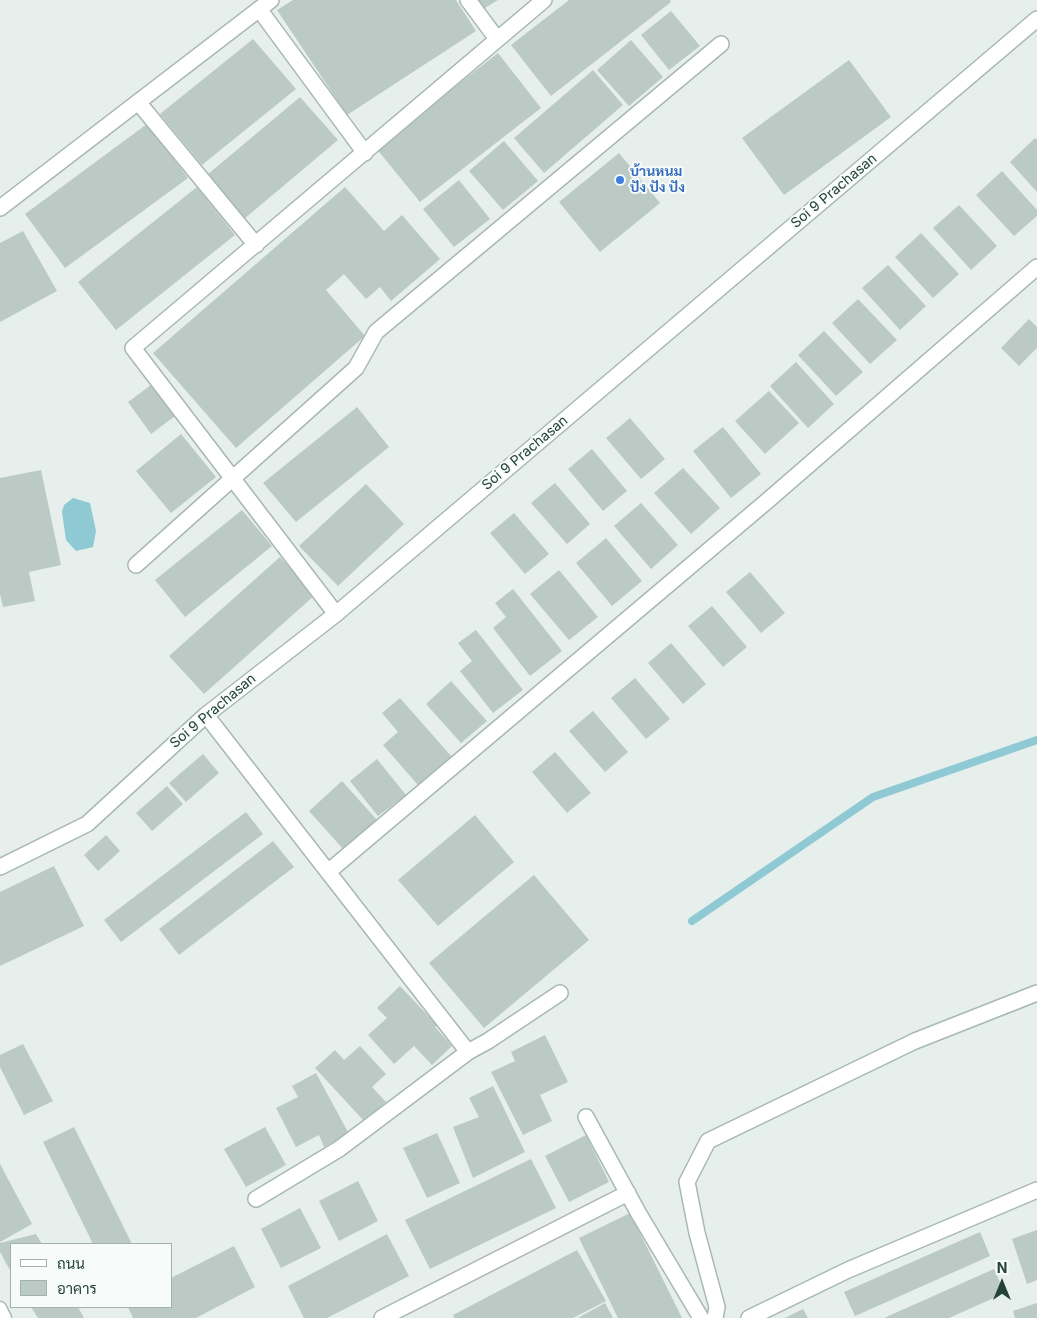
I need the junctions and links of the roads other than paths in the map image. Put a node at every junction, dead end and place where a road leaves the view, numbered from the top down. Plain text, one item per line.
1 (468, 0) edge
2 (544, 0) edge
3 (265, 5) edge
4 (1037, 19) edge
5 (497, 39) junction
6 (720, 44) dead end
7 (138, 102) junction
8 (365, 153) junction
9 (0, 208) edge
10 (256, 245) junction
11 (1037, 267) edge
12 (232, 479) junction
13 (136, 564) dead end
14 (336, 614) junction
15 (206, 715) junction
16 (0, 867) edge
17 (328, 872) junction
18 (560, 993) dead end
19 (1037, 994) edge
20 (468, 1052) junction
21 (586, 1117) dead end
22 (1037, 1190) edge
23 (628, 1193) junction
24 (256, 1199) dead end
25 (0, 1308) edge
26 (5, 1318) edge
27 (382, 1318) edge
28 (701, 1318) edge
29 (716, 1318) edge
30 (749, 1318) edge

1 - 5 street
2 - 5 street
3 - 7 street
3 - 8 street
4 - 14 street, Soi 9 Prachasan
5 - 8 street
6 - 12 street
7 - 9 street
7 - 10 street
8 - 10 street
10 - 12 street
11 - 17 street
12 - 13 street
12 - 14 street
14 - 15 street, Soi 9 Prachasan
15 - 16 street, Soi 9 Prachasan
15 - 17 street
17 - 20 street
18 - 20 street
19 - 29 street
20 - 24 street
21 - 23 street
22 - 30 street
23 - 27 street
23 - 28 street
25 - 26 lane

